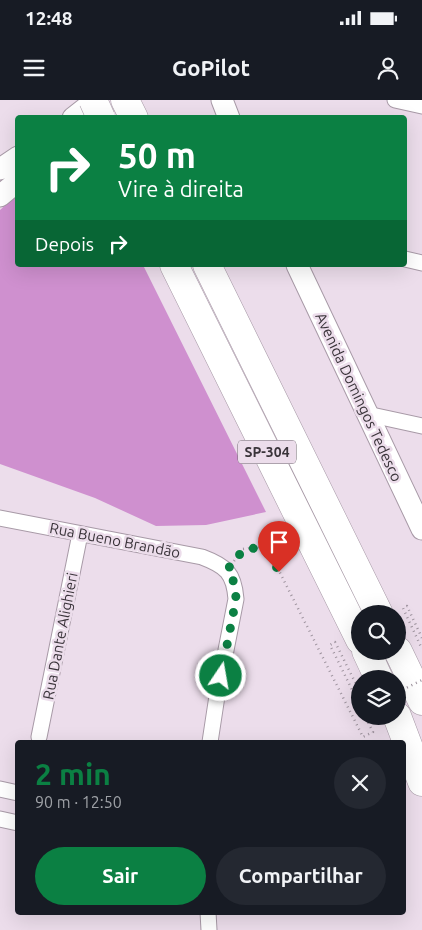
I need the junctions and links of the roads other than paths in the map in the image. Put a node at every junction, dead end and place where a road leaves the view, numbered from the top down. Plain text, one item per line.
1 (94, 100) edge
2 (125, 100) edge
3 (222, 100) edge
4 (395, 100) edge
5 (422, 106) edge
6 (76, 115) edge
7 (100, 115) edge
8 (132, 115) edge
9 (229, 115) edge
10 (15, 160) edge
11 (0, 169) edge
12 (15, 184) edge
13 (0, 196) edge
14 (407, 259) edge
15 (422, 263) edge
16 (175, 267) edge
17 (207, 267) edge
18 (298, 267) edge
19 (367, 414) junction
20 (422, 426) edge
21 (0, 518) edge
22 (422, 529) edge
23 (80, 534) junction
24 (375, 605) edge
25 (351, 622) edge
26 (402, 660) edge
27 (422, 700) edge
28 (400, 725) edge
29 (402, 725) edge
30 (39, 737) dead end
31 (210, 740) edge
32 (422, 766) edge
33 (422, 782) edge
34 (0, 789) edge
35 (15, 792) edge
36 (0, 819) edge
37 (15, 822) edge
38 (208, 915) edge
39 (209, 930) edge

1 - 6 street
1 - 7 highway, bridge
2 - 8 highway
3 - 9 street
4 - 5 street
10 - 11 street
12 - 13 street
14 - 15 street
16 - 25 highway, SP-304
17 - 24 highway, SP-304
18 - 19 street, Avenida Domingos Tedesco
19 - 20 street
19 - 22 street, Avenida Domingos Tedesco
21 - 23 street, Rua Bueno Brandão
23 - 30 street, Rua Dante Alighieri
23 - 31 street, Rua Bueno Brandão
26 - 27 highway
28 - 33 highway
29 - 32 highway
34 - 35 street
36 - 37 street
38 - 39 street

